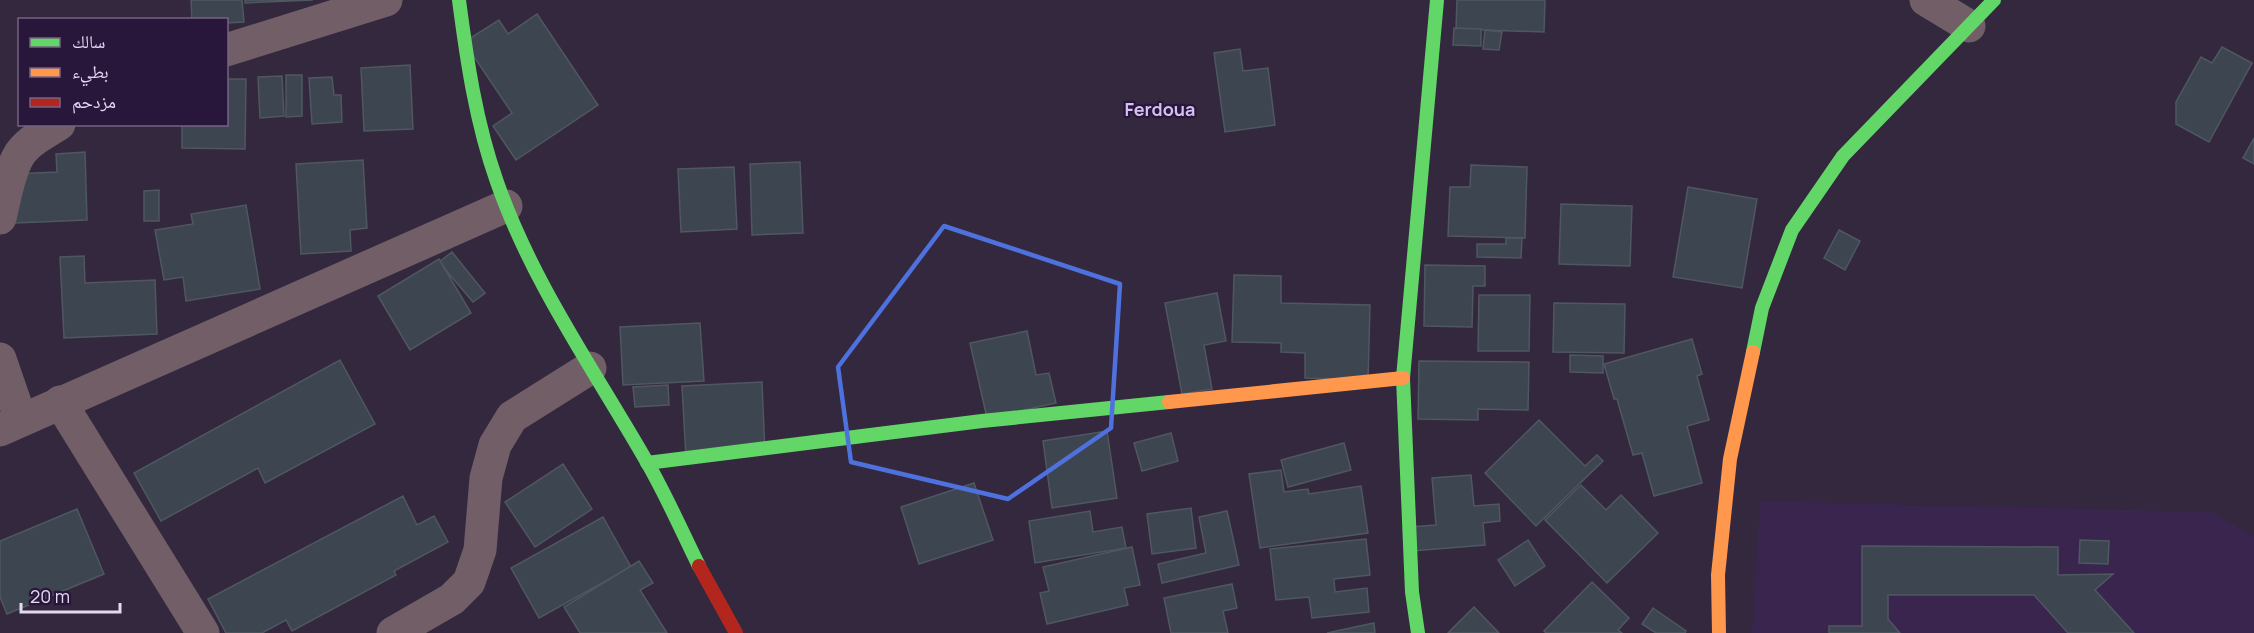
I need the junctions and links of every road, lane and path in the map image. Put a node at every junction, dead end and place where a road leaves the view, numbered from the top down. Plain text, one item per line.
1 (386, 0) edge
2 (459, 0) edge
3 (1437, 0) edge
4 (1926, 0) edge
5 (1994, 0) edge
6 (1969, 26) junction
7 (228, 49) edge
8 (56, 126) edge
9 (506, 206) junction
10 (0, 218) edge
11 (0, 359) edge
12 (590, 368) junction
13 (1402, 378) junction
14 (60, 402) junction
15 (10, 424) edge
16 (647, 463) junction
17 (428, 624) edge
18 (203, 633) edge
19 (393, 633) edge
20 (736, 633) edge
21 (1418, 633) edge
22 (1719, 633) edge

1 - 7 street
2 - 9 street
3 - 13 street
4 - 6 street
5 - 6 street
6 - 22 street
8 - 10 street
9 - 12 street
9 - 14 street
11 - 15 street
12 - 16 street
12 - 17 street
13 - 16 street
13 - 21 street
14 - 15 street
14 - 18 street
16 - 20 street
17 - 19 street

